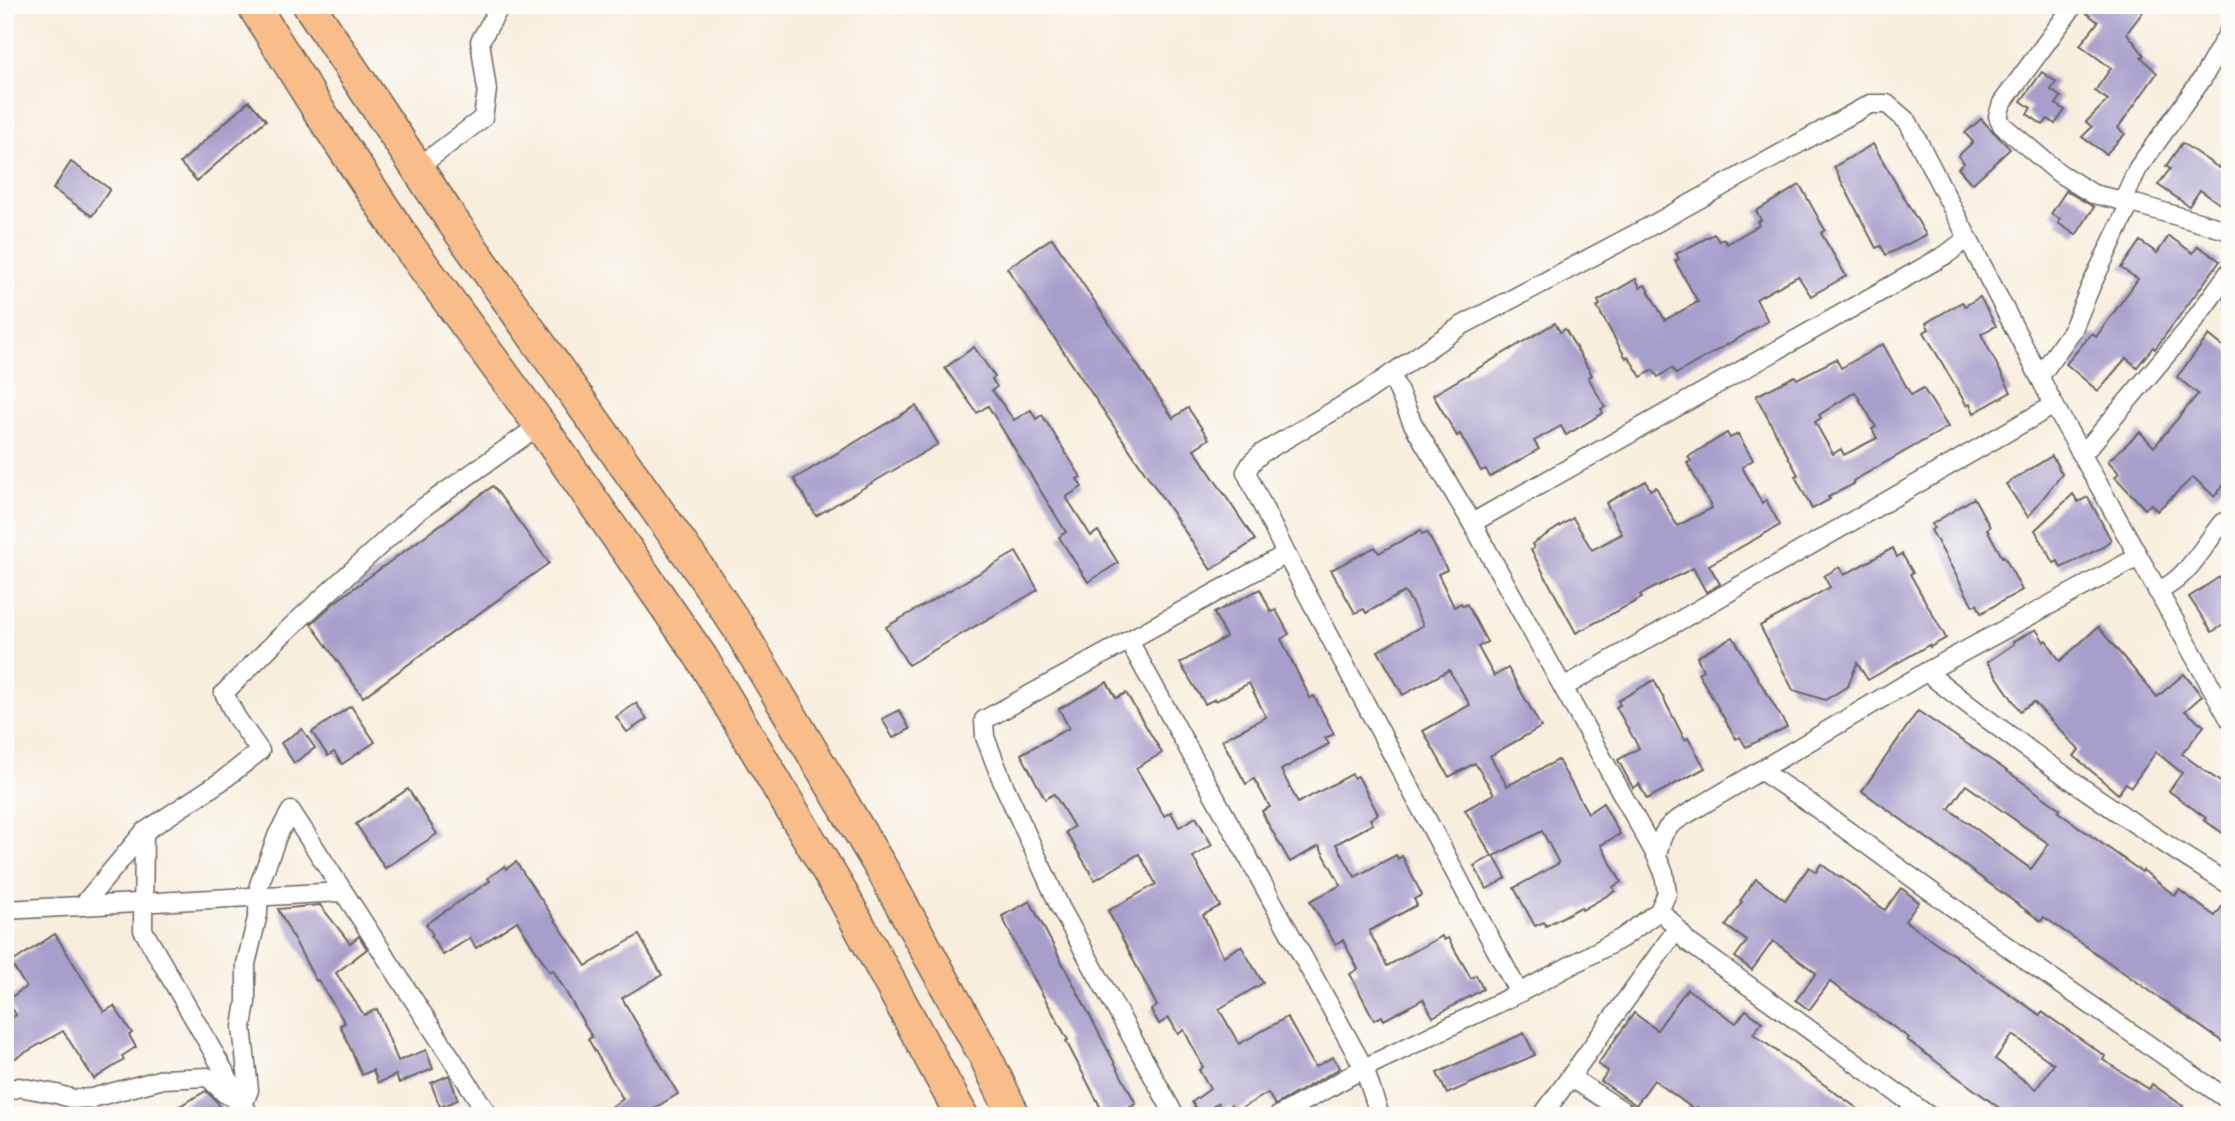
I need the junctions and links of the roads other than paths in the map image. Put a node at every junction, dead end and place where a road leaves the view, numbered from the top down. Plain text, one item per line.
1 (253, 5) edge
2 (309, 5) edge
3 (501, 5) edge
4 (2074, 5) edge
5 (2230, 30) edge
6 (362, 87) junction
7 (321, 114) junction
8 (416, 168) junction
9 (2128, 202) junction
10 (2230, 230) edge
11 (1968, 238) junction
12 (2230, 271) edge
13 (1391, 374) junction
14 (2040, 376) junction
15 (2054, 405) junction
16 (540, 425) junction
17 (2082, 455) junction
18 (2227, 520) edge
19 (1472, 523) junction
20 (1286, 554) junction
21 (2138, 557) junction
22 (2157, 590) junction
23 (1129, 641) junction
24 (1926, 672) junction
25 (1564, 687) junction
26 (2230, 720) edge
27 (1761, 771) junction
28 (144, 832) junction
29 (1657, 857) junction
30 (2230, 885) edge
31 (342, 892) junction
32 (258, 896) junction
33 (144, 903) junction
34 (82, 906) junction
35 (5, 910) edge
36 (1659, 911) junction
37 (1677, 929) junction
38 (1519, 993) junction
39 (1364, 1068) junction
40 (1570, 1077) junction
41 (5, 1092) edge
42 (2230, 1101) edge
43 (246, 1110) edge
44 (489, 1116) edge
45 (962, 1116) edge
46 (1014, 1116) edge
47 (1175, 1116) edge
48 (1278, 1116) edge
49 (1380, 1116) edge
50 (1542, 1116) edge
51 (1631, 1116) edge
52 (1929, 1116) edge

1 - 7 highway
2 - 6 highway
3 - 8 street
4 - 9 street
5 - 9 street
6 - 7 highway
6 - 8 highway
7 - 16 highway
8 - 46 highway
9 - 10 street
9 - 14 street
11 - 13 street
11 - 14 street
11 - 19 street
12 - 17 street
13 - 19 street
13 - 20 street
14 - 15 street
15 - 17 street
15 - 25 street
16 - 28 street
16 - 45 highway
17 - 21 street
18 - 22 street
19 - 25 street
20 - 23 street
20 - 38 street
21 - 22 street
21 - 24 street
22 - 26 street
23 - 39 street
23 - 47 street
24 - 27 street
24 - 30 street
25 - 29 street
27 - 29 street
27 - 42 street
28 - 33 street
28 - 34 street
29 - 36 street
31 - 32 street
31 - 32 street
31 - 44 street
32 - 33 street
32 - 43 street
33 - 34 street
33 - 43 street
34 - 35 street
36 - 37 street
36 - 38 street
37 - 40 street
37 - 52 street
38 - 39 street
39 - 48 street
39 - 49 street
40 - 50 street
40 - 51 street
41 - 43 street

